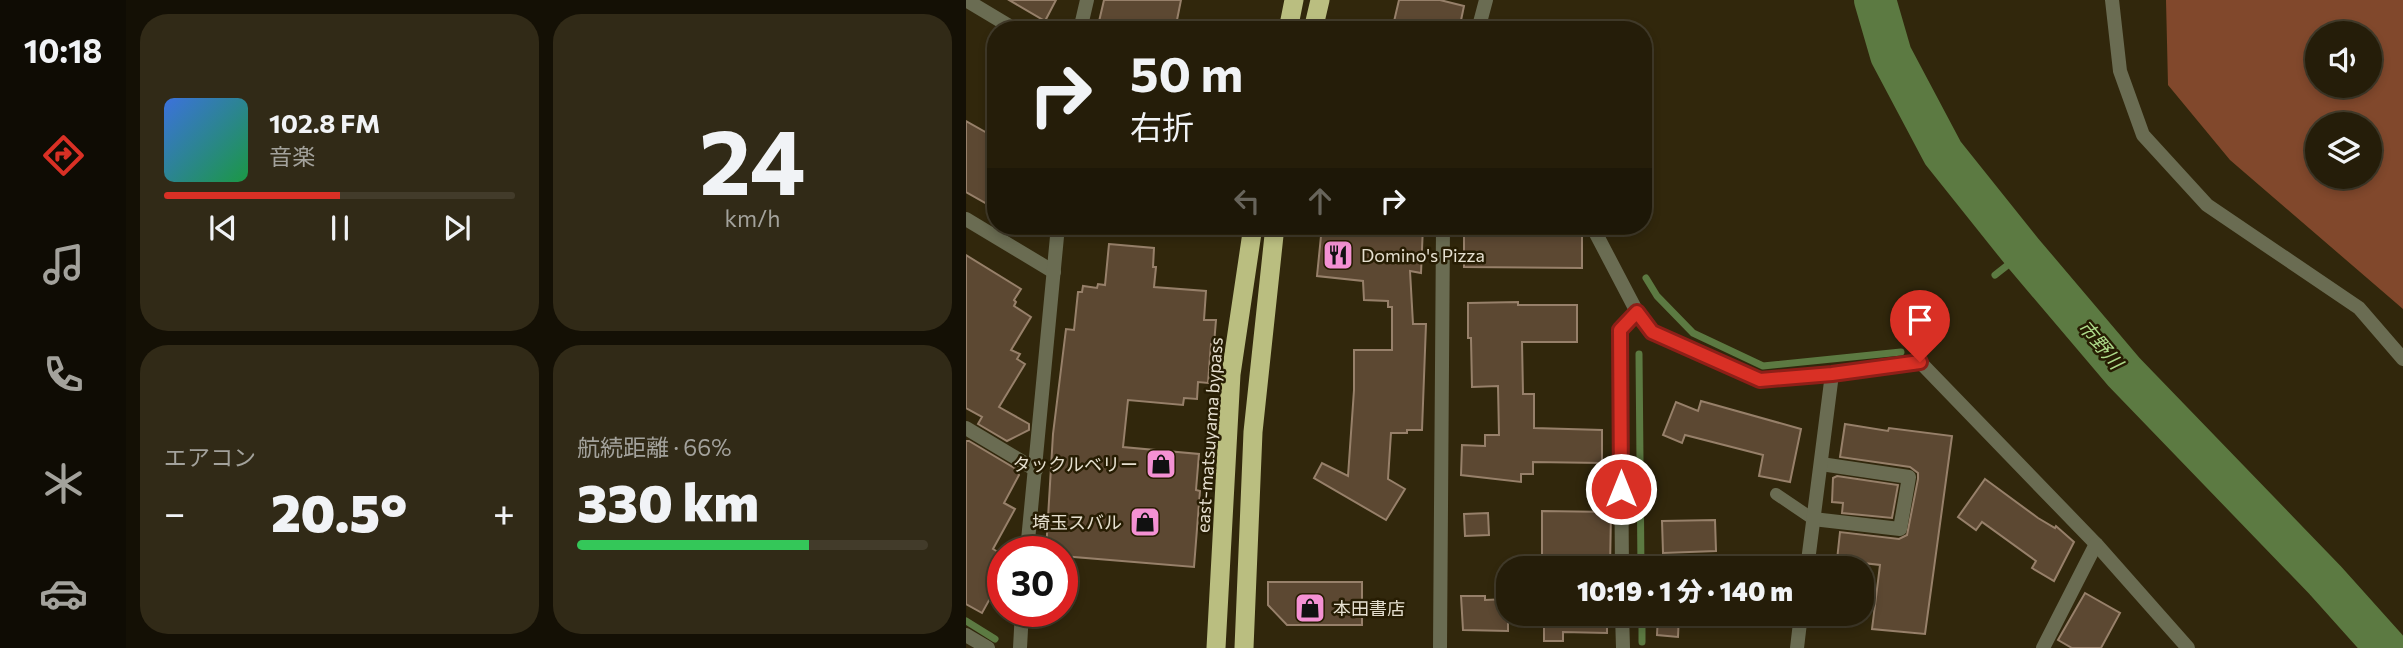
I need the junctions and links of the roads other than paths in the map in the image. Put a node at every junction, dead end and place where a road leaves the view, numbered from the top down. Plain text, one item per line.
1 (966, 0) edge
2 (1087, 0) edge
3 (1294, 0) edge
4 (1320, 0) edge
5 (1486, 0) edge
6 (2112, 0) edge
7 (1001, 21) edge
8 (1082, 21) edge
9 (1290, 21) edge
10 (1315, 21) edge
11 (1480, 21) edge
12 (966, 219) edge
13 (987, 232) edge
14 (993, 235) edge
15 (1057, 235) edge
16 (1252, 235) edge
17 (1274, 235) edge
18 (1443, 235) edge
19 (1597, 235) edge
20 (1054, 272) junction
21 (1637, 312) junction
22 (2403, 359) edge
23 (1832, 374) junction
24 (966, 428) edge
25 (1821, 464) junction
26 (1036, 470) junction
27 (1776, 494) dead end
28 (1813, 519) junction
29 (1029, 536) edge
30 (2096, 544) junction
31 (1622, 556) edge
32 (1809, 556) edge
33 (1622, 626) edge
34 (1800, 626) edge
35 (1022, 627) edge
36 (966, 635) edge
37 (988, 648) edge
38 (1020, 648) edge
39 (1216, 648) edge
40 (1244, 648) edge
41 (1440, 648) edge
42 (1623, 648) edge
43 (1797, 648) edge
44 (2043, 648) edge
45 (2189, 648) edge

1 - 7 street
2 - 8 street
3 - 9 highway
4 - 10 highway
5 - 11 street
6 - 22 street
12 - 13 street
14 - 20 street
15 - 20 street
16 - 39 highway, east-matsuyama bypass
17 - 40 highway
18 - 41 street
19 - 21 street
20 - 26 street
21 - 23 street
21 - 31 street
23 - 25 street
23 - 30 street
24 - 26 street
25 - 28 street
25 - 28 street
26 - 29 street
27 - 28 lane
28 - 32 street
30 - 44 street
30 - 45 street
33 - 42 street
34 - 43 street
35 - 38 street
36 - 37 street

